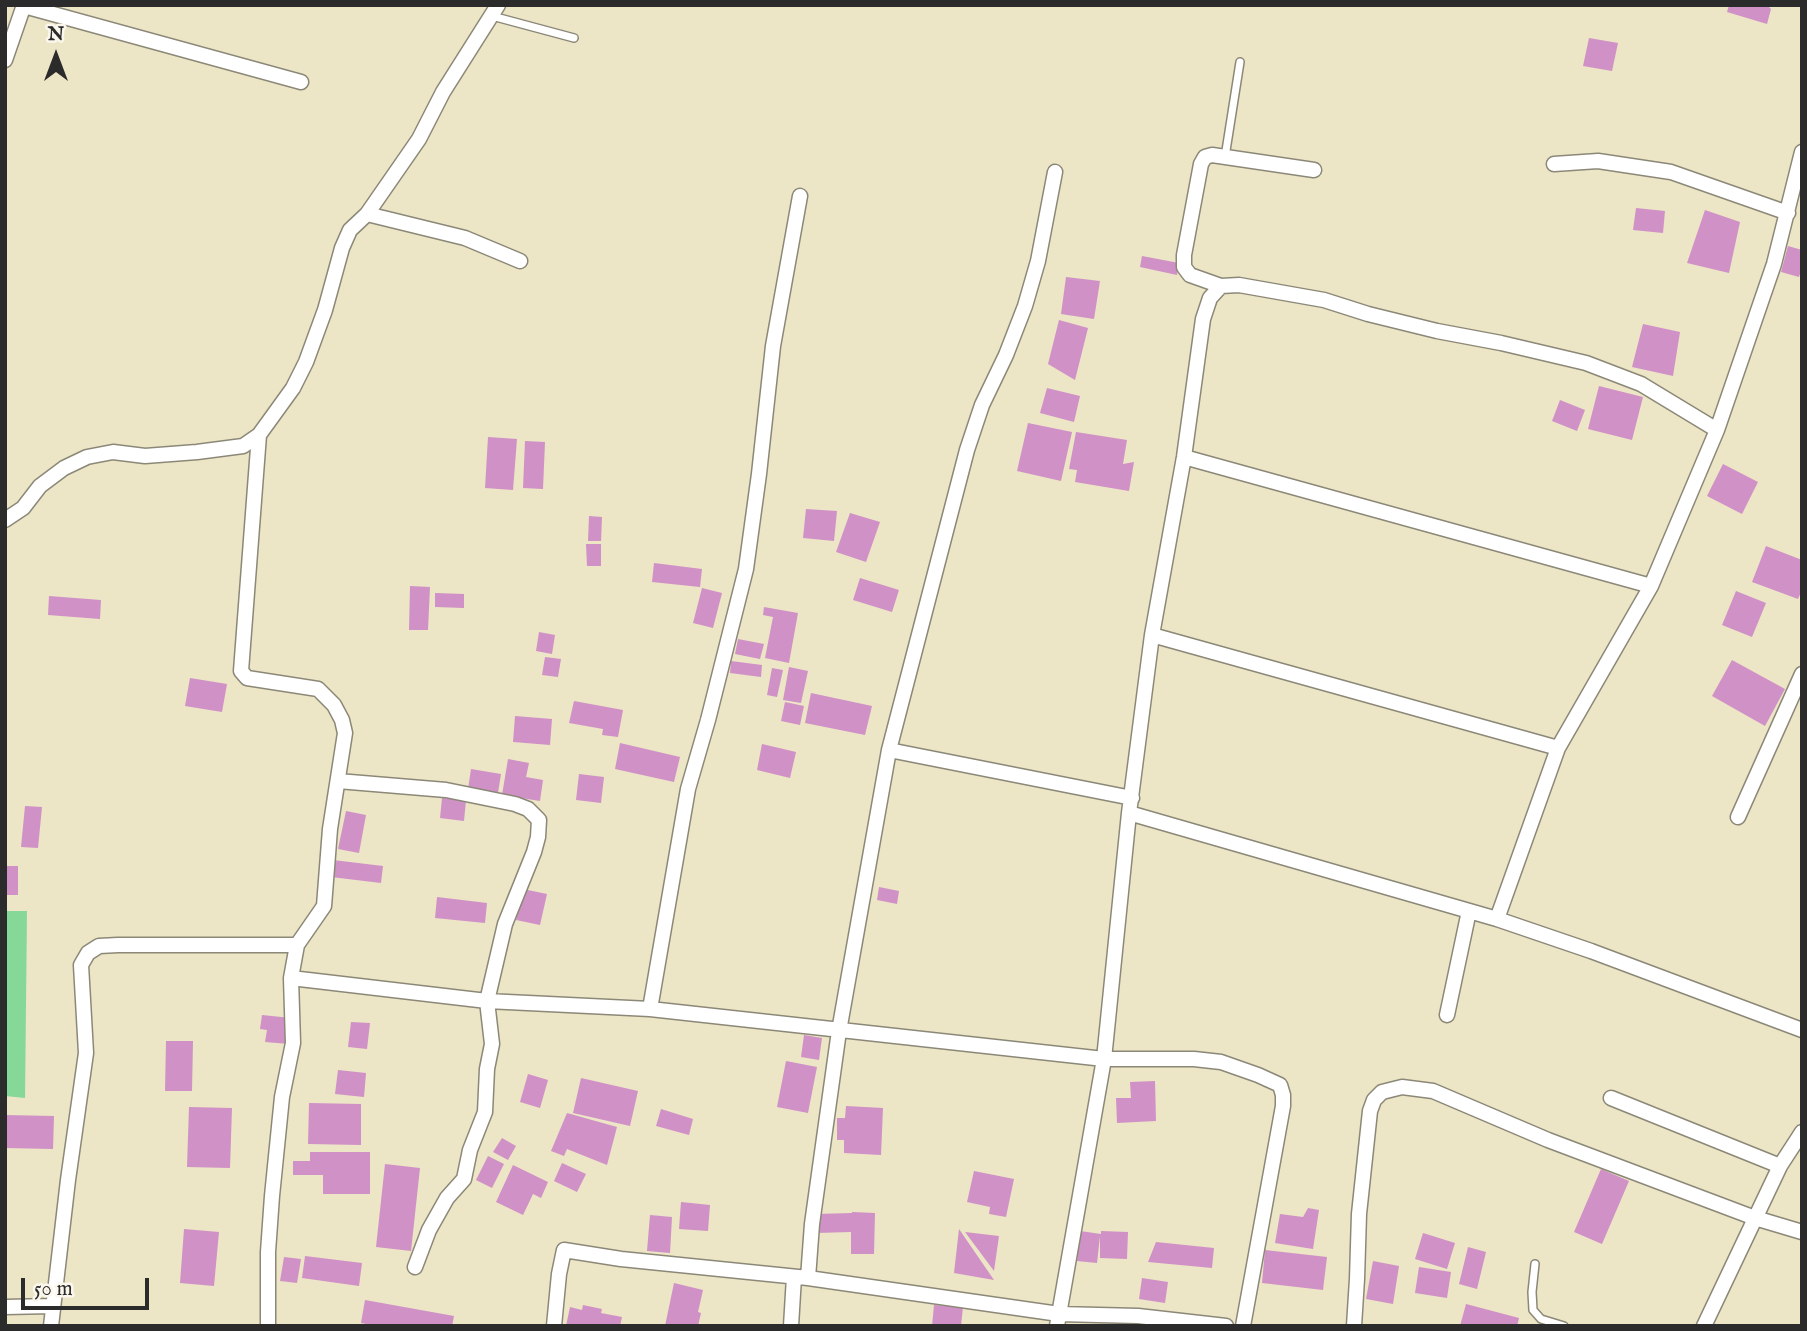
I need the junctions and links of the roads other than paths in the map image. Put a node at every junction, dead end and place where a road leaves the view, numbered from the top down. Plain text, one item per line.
1 (24, 6) edge
2 (495, 11) edge
3 (574, 38) dead end
4 (5, 60) edge
5 (1240, 62) dead end
6 (301, 82) dead end
7 (1802, 152) edge
8 (1225, 157) junction
9 (1553, 164) dead end
10 (1314, 170) dead end
11 (1055, 172) dead end
12 (800, 197) dead end
13 (1788, 213) junction
14 (367, 214) junction
15 (520, 261) dead end
16 (1221, 286) junction
17 (1717, 430) junction
18 (259, 435) junction
19 (1184, 457) junction
20 (5, 520) edge
21 (1651, 586) junction
22 (1153, 635) junction
23 (1802, 674) edge
24 (1558, 748) junction
25 (889, 750) junction
26 (338, 781) junction
27 (1132, 798) junction
28 (1129, 813) junction
29 (1738, 817) dead end
30 (1469, 911) junction
31 (1497, 919) junction
32 (297, 945) junction
33 (291, 978) junction
34 (487, 1001) junction
35 (650, 1009) junction
36 (1447, 1015) dead end
37 (1802, 1030) edge
38 (839, 1031) junction
39 (1104, 1059) junction
40 (1611, 1098) dead end
41 (1802, 1132) edge
42 (1780, 1166) junction
43 (1755, 1218) junction
44 (1802, 1231) edge
45 (1535, 1264) dead end
46 (415, 1267) dead end
47 (801, 1277) junction
48 (52, 1306) junction
49 (5, 1307) edge
50 (1058, 1320) edge
51 (51, 1326) edge
52 (268, 1326) edge
53 (554, 1326) edge
54 (791, 1326) edge
55 (1226, 1326) edge
56 (1243, 1326) edge
57 (1354, 1326) edge
58 (1564, 1326) edge
59 (1704, 1326) edge

1 - 4 street
1 - 6 street
2 - 3 lane
2 - 14 street
5 - 8 lane
7 - 13 street
8 - 10 street
8 - 16 street
9 - 13 street
11 - 25 street
12 - 35 street
13 - 17 street
14 - 15 street
14 - 18 street
16 - 17 street
16 - 19 street
17 - 21 street
18 - 20 street
18 - 26 street
19 - 21 street
19 - 22 street
21 - 24 street
22 - 24 street
22 - 27 street
23 - 29 street
24 - 31 street
25 - 27 street
25 - 38 street
26 - 32 street
26 - 34 street
27 - 28 street
28 - 30 street
28 - 39 street
30 - 31 street
30 - 36 street
31 - 37 street
32 - 33 street
32 - 48 street
33 - 34 street
33 - 52 street
34 - 35 street
34 - 46 street
35 - 38 street
38 - 39 street
38 - 47 street
39 - 50 street
39 - 56 street
40 - 42 street
41 - 42 street
42 - 43 street
43 - 44 street
43 - 57 street
43 - 59 street
45 - 58 lane
47 - 50 street
47 - 53 street
47 - 54 street
48 - 49 street
48 - 51 street
50 - 55 street

